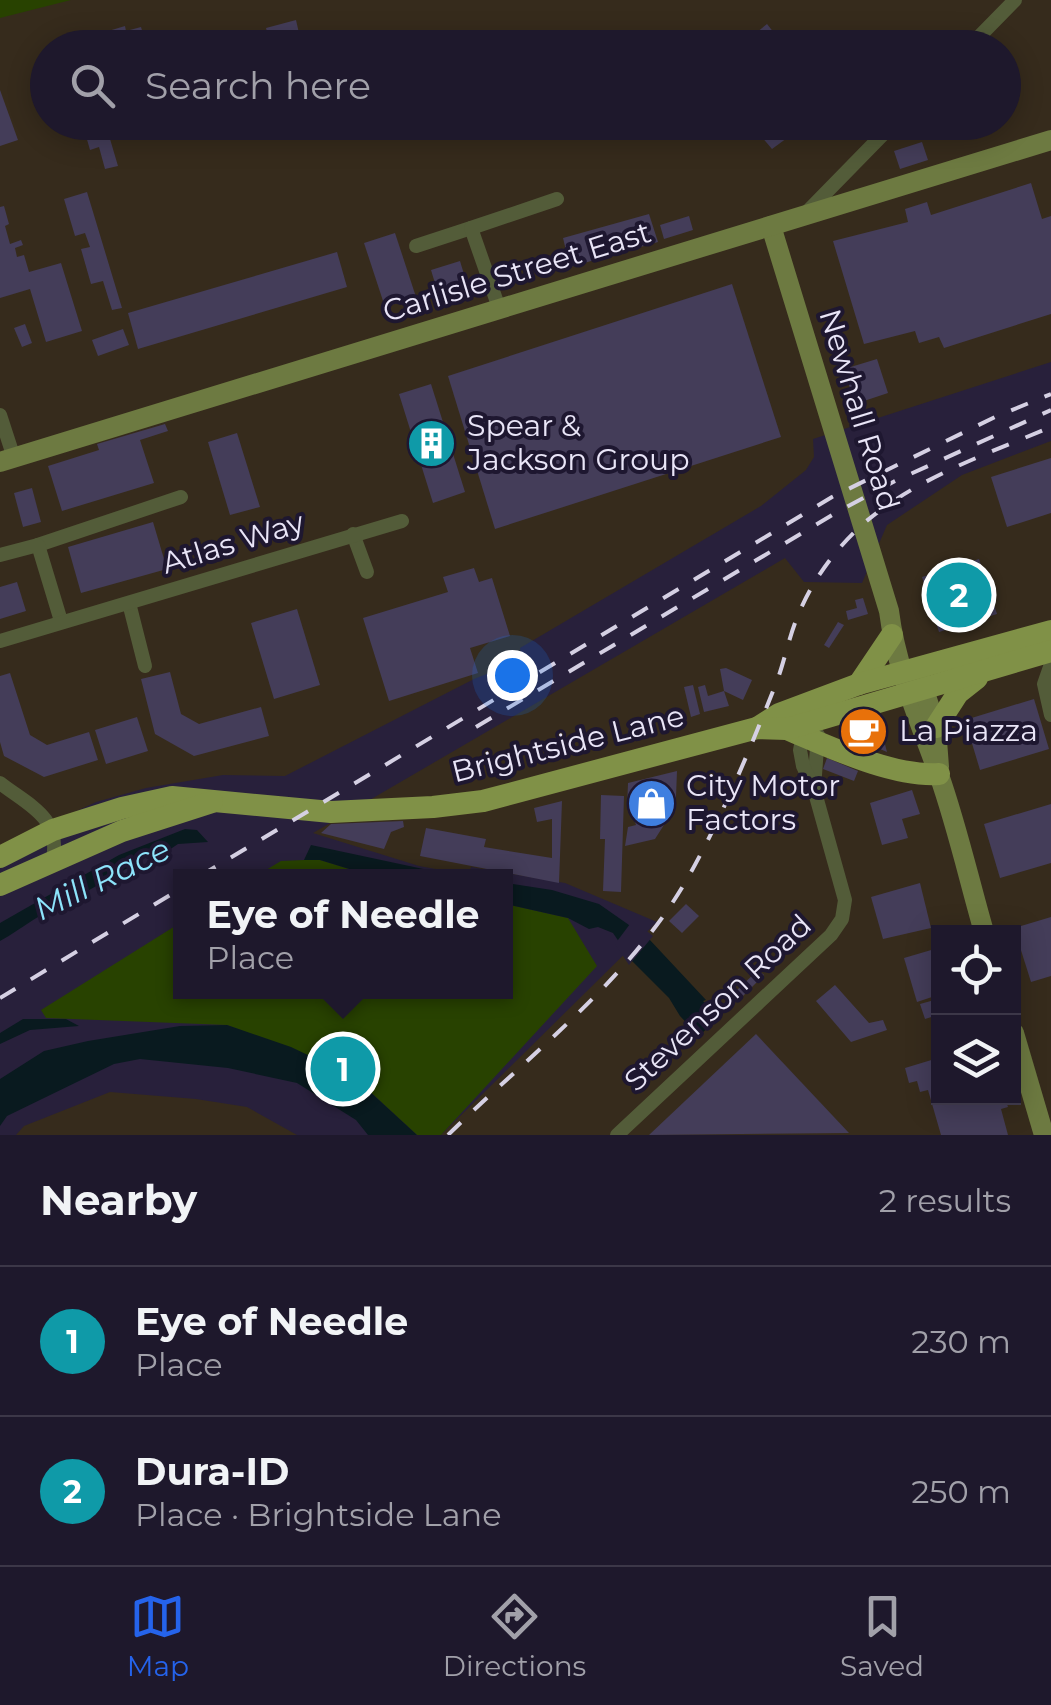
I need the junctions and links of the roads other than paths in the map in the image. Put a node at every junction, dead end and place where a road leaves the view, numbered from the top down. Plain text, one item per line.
1 (1015, 0) edge
2 (986, 30) edge
3 (878, 140) edge
4 (1051, 140) edge
5 (557, 199) dead end
6 (805, 215) junction
7 (771, 226) junction
8 (472, 228) junction
9 (416, 246) dead end
10 (499, 308) junction
11 (0, 414) edge
12 (7, 460) edge
13 (182, 497) dead end
14 (402, 520) dead end
15 (352, 534) junction
16 (38, 545) junction
17 (0, 555) edge
18 (368, 572) dead end
19 (128, 603) junction
20 (889, 612) junction
21 (62, 622) junction
22 (1051, 631) edge
23 (892, 636) junction
24 (0, 641) edge
25 (1051, 651) edge
26 (1051, 664) edge
27 (145, 666) dead end
28 (987, 669) junction
29 (914, 680) junction
30 (859, 684) junction
31 (1051, 715) edge
32 (810, 724) junction
33 (936, 727) junction
34 (757, 728) junction
35 (939, 774) junction
36 (4, 790) edge
37 (212, 802) junction
38 (52, 830) junction
39 (53, 859) junction
40 (0, 860) edge
41 (31, 870) junction
42 (0, 885) edge
43 (982, 925) edge
44 (1021, 1053) edge
45 (1044, 1120) edge
46 (618, 1135) edge

1 - 2 street
3 - 6 street
4 - 6 main road, Carlisle Street East
5 - 8 street
6 - 7 main road, Carlisle Street East
7 - 10 main road, Carlisle Street East
7 - 20 main road, Newhall Road
8 - 9 street
8 - 10 street
10 - 12 main road, Carlisle Street East
11 - 12 street
13 - 16 street, Atlas Way
14 - 15 street, Atlas Way
15 - 18 street, Atlas Way
15 - 19 street, Atlas Way
16 - 17 street, Atlas Way
16 - 21 street
19 - 21 street, Atlas Way
19 - 27 street
20 - 23 main road, Newhall Road
20 - 29 main road, Newhall Road
21 - 24 street, Atlas Way
22 - 29 main road, Brightside Lane
23 - 29 main road, Newhall Road
23 - 30 main road
25 - 28 main road, Brightside Lane
26 - 31 street
28 - 29 main road, Brightside Lane
28 - 33 main road
29 - 30 main road, Brightside Lane
29 - 32 main road, Brightside Lane
29 - 33 main road, Newhall Road
29 - 35 main road, Newhall Road
30 - 32 main road, Brightside Lane
32 - 34 main road, Brightside Lane
32 - 34 main road, Brightside Lane
32 - 35 main road
32 - 46 street, Stevenson Road
33 - 35 main road, Newhall Road
34 - 37 main road, Brightside Lane
35 - 43 main road, Newhall Road
36 - 38 street
37 - 38 main road, Brightside Lane
37 - 39 main road
38 - 39 street
38 - 40 main road, Brightside Lane
39 - 41 main road
40 - 41 street
41 - 42 main road
44 - 45 main road

